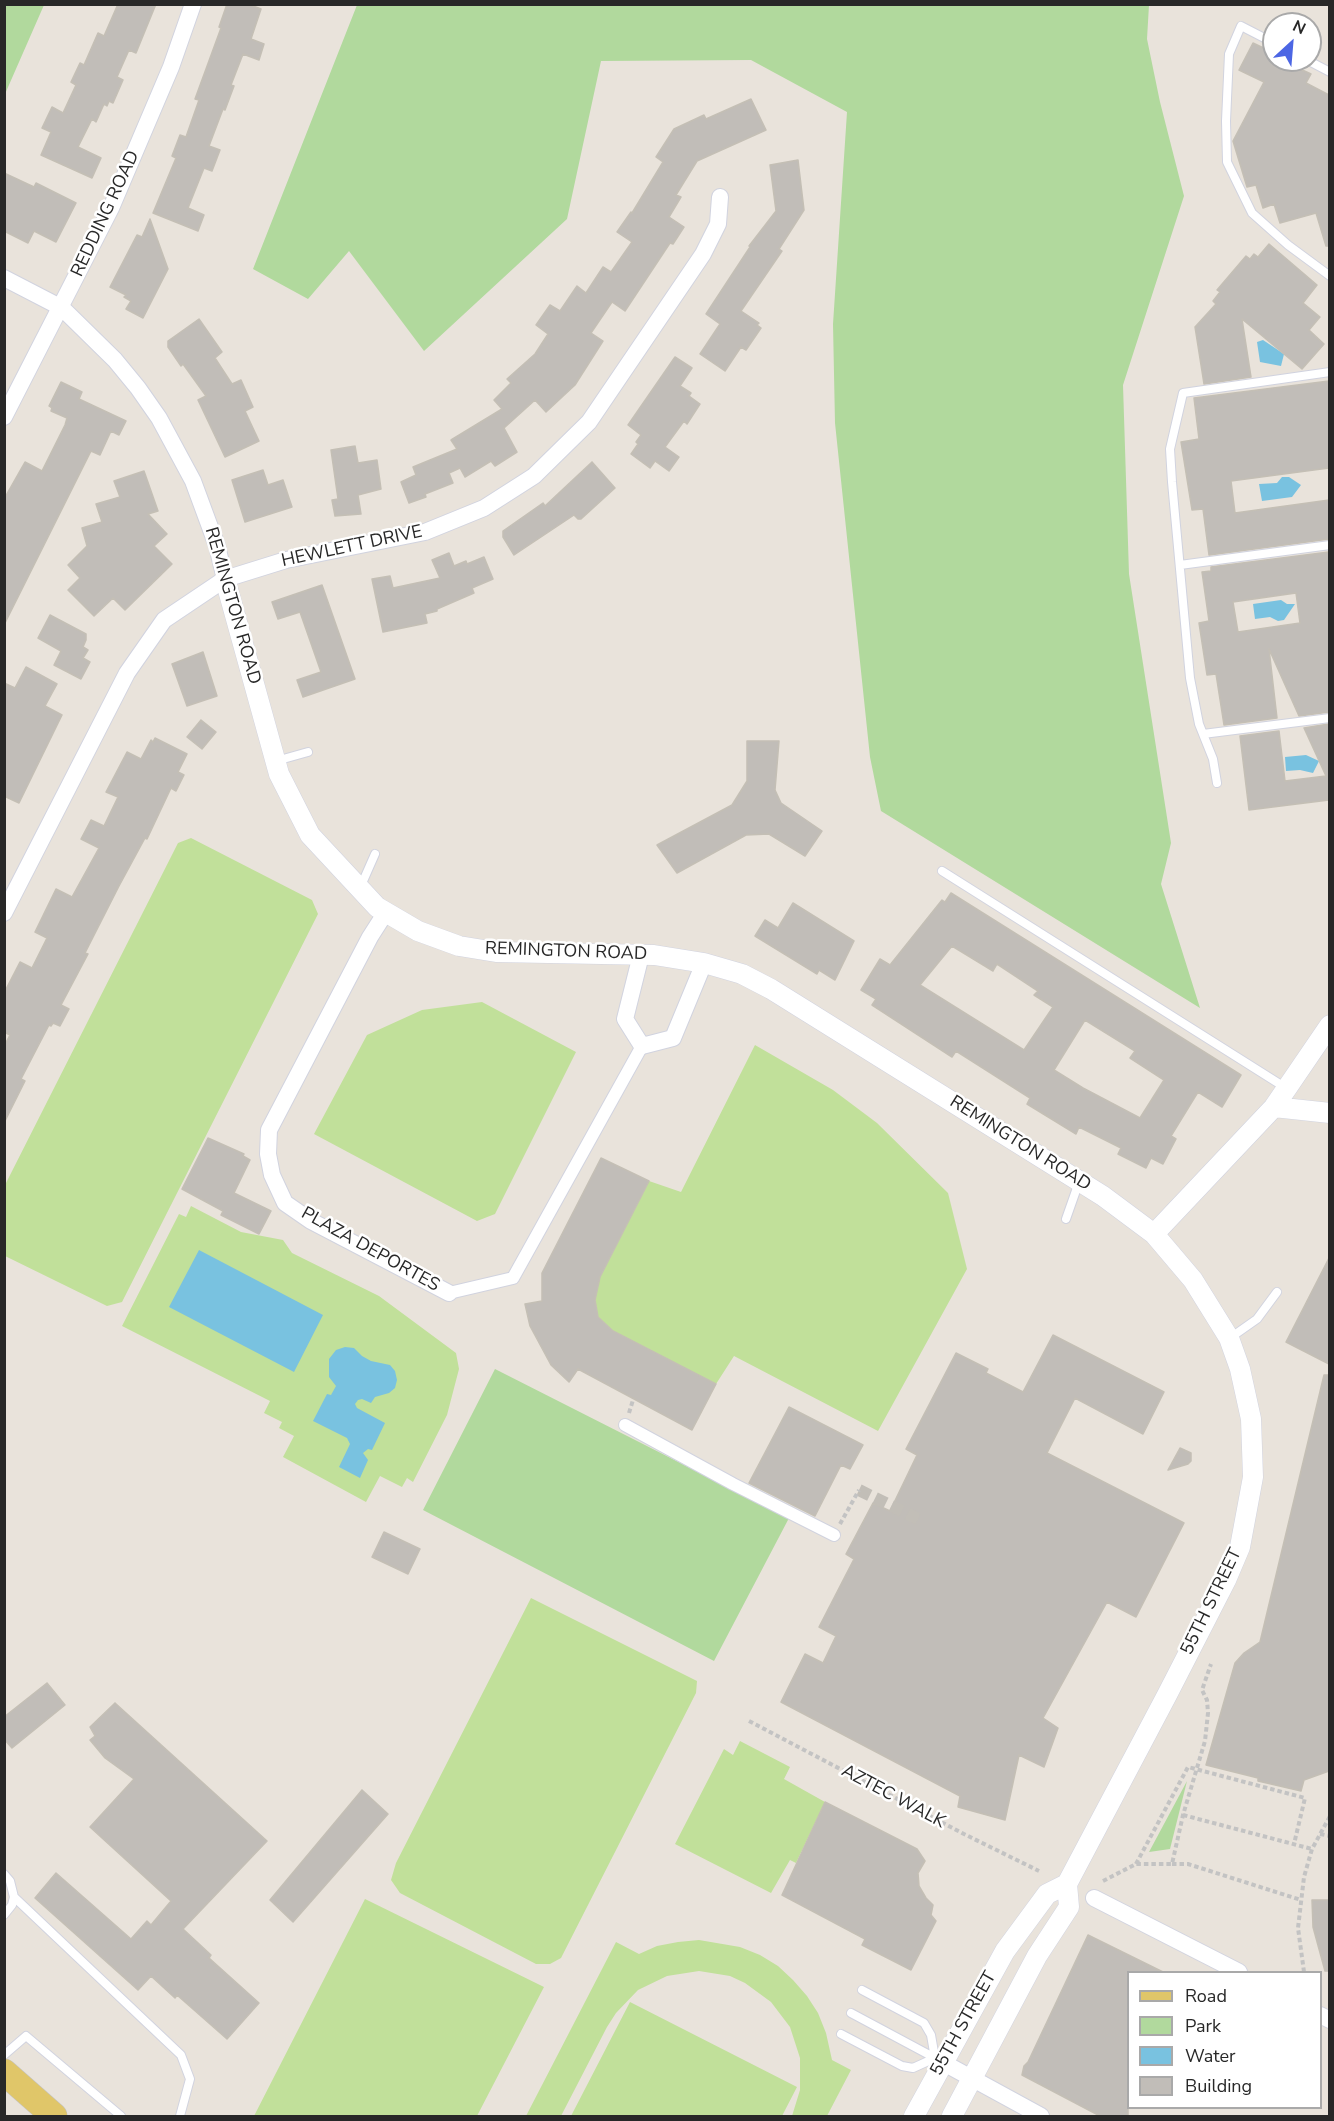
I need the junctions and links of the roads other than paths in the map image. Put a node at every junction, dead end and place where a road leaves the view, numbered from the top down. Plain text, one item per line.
1 (193, 4) edge
2 (1262, 37) edge
3 (720, 197) dead end
4 (1329, 276) edge
5 (4, 278) edge
6 (62, 308) junction
7 (1329, 372) edge
8 (4, 417) edge
9 (1329, 545) edge
10 (1180, 565) junction
11 (225, 579) junction
12 (1329, 718) edge
13 (1203, 734) junction
14 (308, 752) dead end
15 (276, 761) junction
16 (1216, 783) dead end
17 (375, 854) dead end
18 (942, 871) dead end
19 (360, 888) junction
20 (386, 912) junction
21 (4, 913) edge
22 (641, 955) junction
23 (704, 963) junction
24 (1329, 1025) edge
25 (642, 1046) junction
26 (1287, 1089) junction
27 (1274, 1107) junction
28 (1329, 1113) edge
29 (1080, 1181) junction
30 (1065, 1219) dead end
31 (1154, 1234) junction
32 (1277, 1292) dead end
33 (449, 1293) joint
34 (1229, 1338) junction
35 (625, 1425) dead end
36 (834, 1535) road end
37 (4, 1874) edge
38 (1067, 1884) junction
39 (14, 1897) junction
40 (1094, 1898) dead end
41 (4, 1915) edge
42 (1237, 1971) edge
43 (862, 1990) dead end
44 (851, 2013) dead end
45 (841, 2034) dead end
46 (4, 2055) edge
47 (939, 2060) junction
48 (4, 2072) edge
49 (972, 2078) junction
50 (54, 2116) edge
51 (121, 2116) edge
52 (180, 2116) edge
53 (914, 2116) edge
54 (952, 2116) edge
55 (1041, 2116) edge

1 - 6 street, REDDING ROAD
2 - 4 lane
3 - 11 street, HEWLETT DRIVE
5 - 6 street, REMINGTON ROAD
6 - 8 street, REDDING ROAD
6 - 11 street, REMINGTON ROAD
7 - 10 lane
9 - 10 lane
10 - 13 lane
11 - 15 street, REMINGTON ROAD
11 - 21 street, HEWLETT DRIVE
12 - 13 lane
13 - 16 lane
14 - 15 lane
15 - 19 street, REMINGTON ROAD
17 - 19 lane
18 - 26 lane
19 - 20 street, REMINGTON ROAD
20 - 22 street, REMINGTON ROAD
20 - 33 street, PLAZA DEPORTES
22 - 23 street, REMINGTON ROAD
22 - 25 street
23 - 25 street
23 - 29 street, REMINGTON ROAD
24 - 26 street
25 - 33 street, PLAZA DEPORTES
26 - 27 street
27 - 28 street
27 - 31 street
29 - 30 lane
29 - 31 street, REMINGTON ROAD
31 - 34 street, 55TH STREET
32 - 34 lane
34 - 38 street, 55TH STREET
35 - 36 street
37 - 39 lane
38 - 47 street, 55TH STREET
38 - 49 street, 55TH STREET
39 - 41 lane
39 - 52 lane
40 - 42 street
43 - 47 lane
44 - 47 lane
45 - 47 lane
46 - 51 lane
47 - 49 street
47 - 53 street, 55TH STREET
48 - 50 main road
49 - 54 street, 55TH STREET
49 - 55 street

